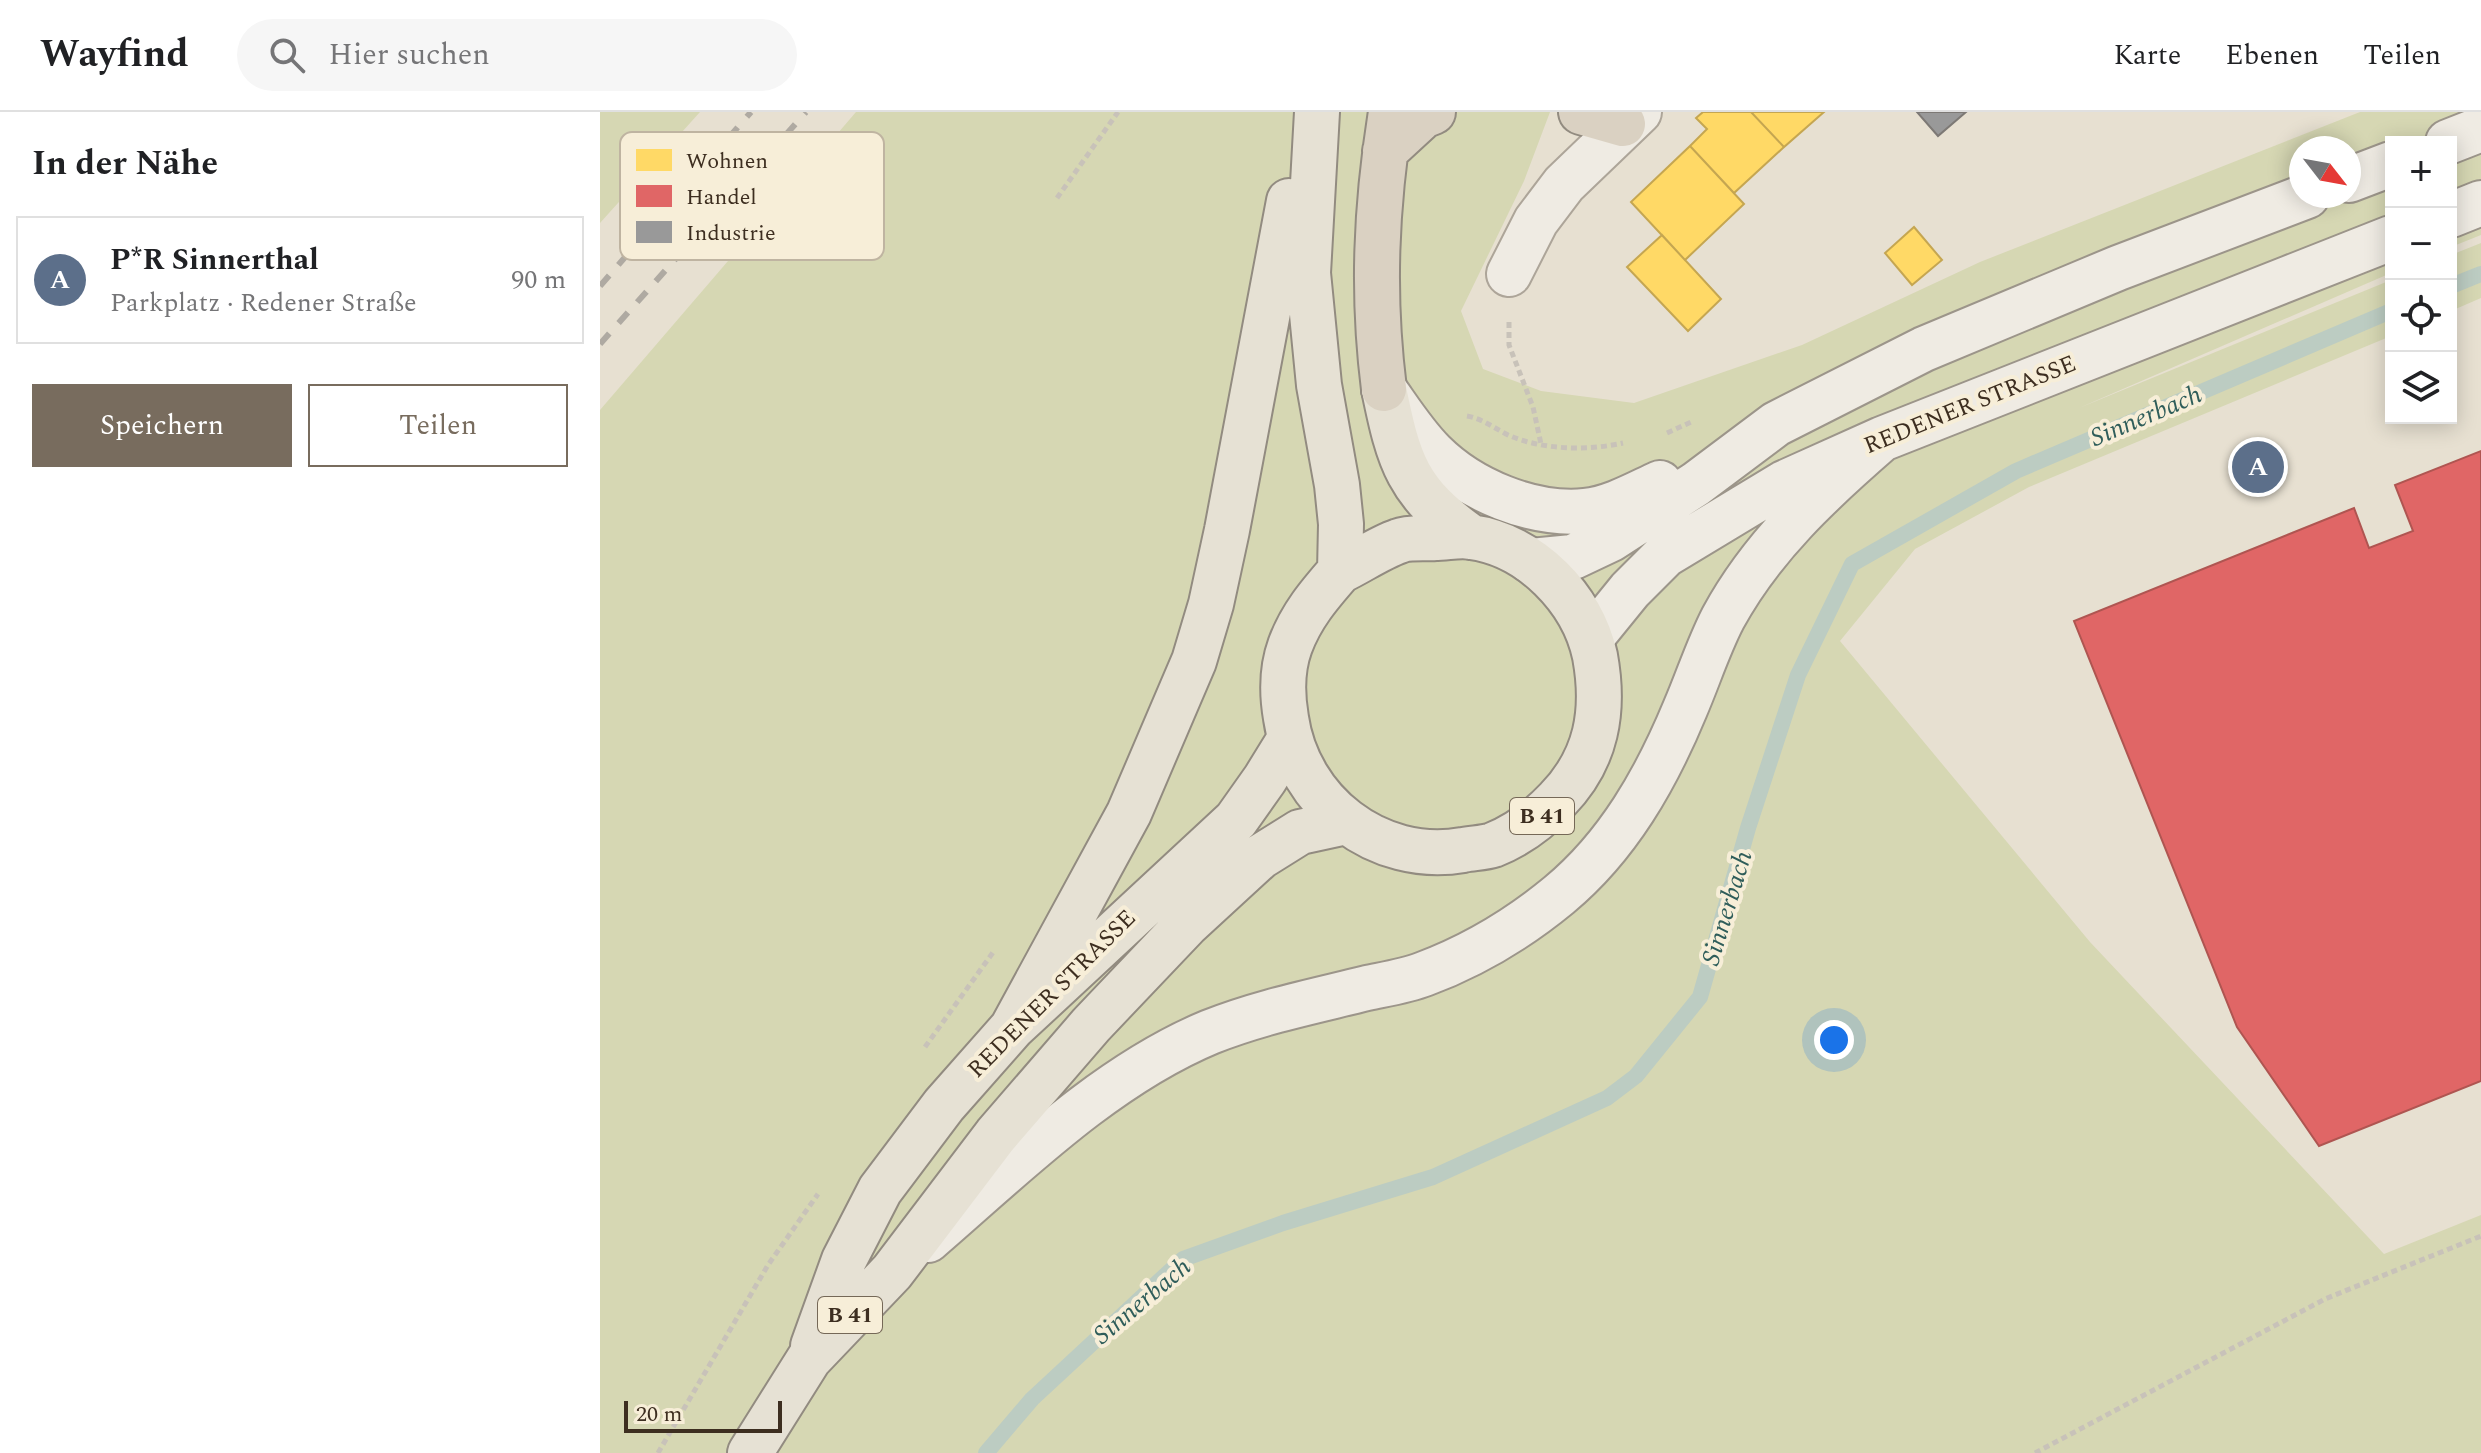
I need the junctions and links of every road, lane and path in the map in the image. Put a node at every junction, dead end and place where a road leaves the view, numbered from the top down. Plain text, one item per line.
1 (1118, 112) edge
2 (1306, 112) edge
3 (1317, 112) edge
4 (1433, 112) edge
5 (1581, 112) edge
6 (1631, 118) edge
7 (2481, 129) edge
8 (1388, 131) edge
9 (2457, 138) edge
10 (2385, 166) edge
11 (2361, 175) edge
12 (1057, 198) dead end
13 (2289, 203) edge
14 (2481, 203) edge
15 (2457, 213) edge
16 (2385, 240) edge
17 (1509, 274) joint
18 (1384, 389) junction
19 (1697, 420) dead end
20 (1776, 424) junction
21 (1654, 436) dead end
22 (1882, 439) junction
23 (1624, 443) dead end
24 (1541, 444) junction
25 (1433, 454) junction
26 (1471, 537) junction
27 (1531, 561) junction
28 (1340, 571) junction
29 (1591, 638) junction
30 (1289, 740) junction
31 (1346, 822) junction
32 (995, 949) dead end
33 (1012, 1028) junction
34 (923, 1050) dead end
35 (822, 1189) dead end
36 (2481, 1236) edge
37 (892, 1272) junction
38 (809, 1359) junction
39 (658, 1453) edge
40 (750, 1453) edge
41 (2035, 1453) edge

1 - 12 path
2 - 33 main road, B 41
3 - 28 main road
4 - 8 highway
5 - 6 highway
6 - 17 main road
7 - 9 main road
8 - 18 highway, B 41
10 - 11 main road
13 - 20 main road
14 - 15 main road
16 - 22 main road, REDENER STRASSE
17 - 24 path
18 - 25 main road
18 - 26 main road, B 41
19 - 21 path
20 - 25 main road
20 - 27 main road
22 - 29 main road, REDENER STRASSE
22 - 37 main road
23 - 24 path
24 - 25 path
26 - 27 main road, B 41
26 - 28 main road, B 41
27 - 29 main road, B 41
28 - 30 main road, B 41
29 - 31 main road, B 41
30 - 31 main road, B 41
30 - 33 main road, REDENER STRASSE / B 41
31 - 37 main road, REDENER STRASSE / B 41
32 - 34 path
33 - 38 main road, REDENER STRASSE / B 41
35 - 39 path
36 - 41 path
37 - 38 main road, REDENER STRASSE / B 41
38 - 40 main road, REDENER STRASSE / B 41

